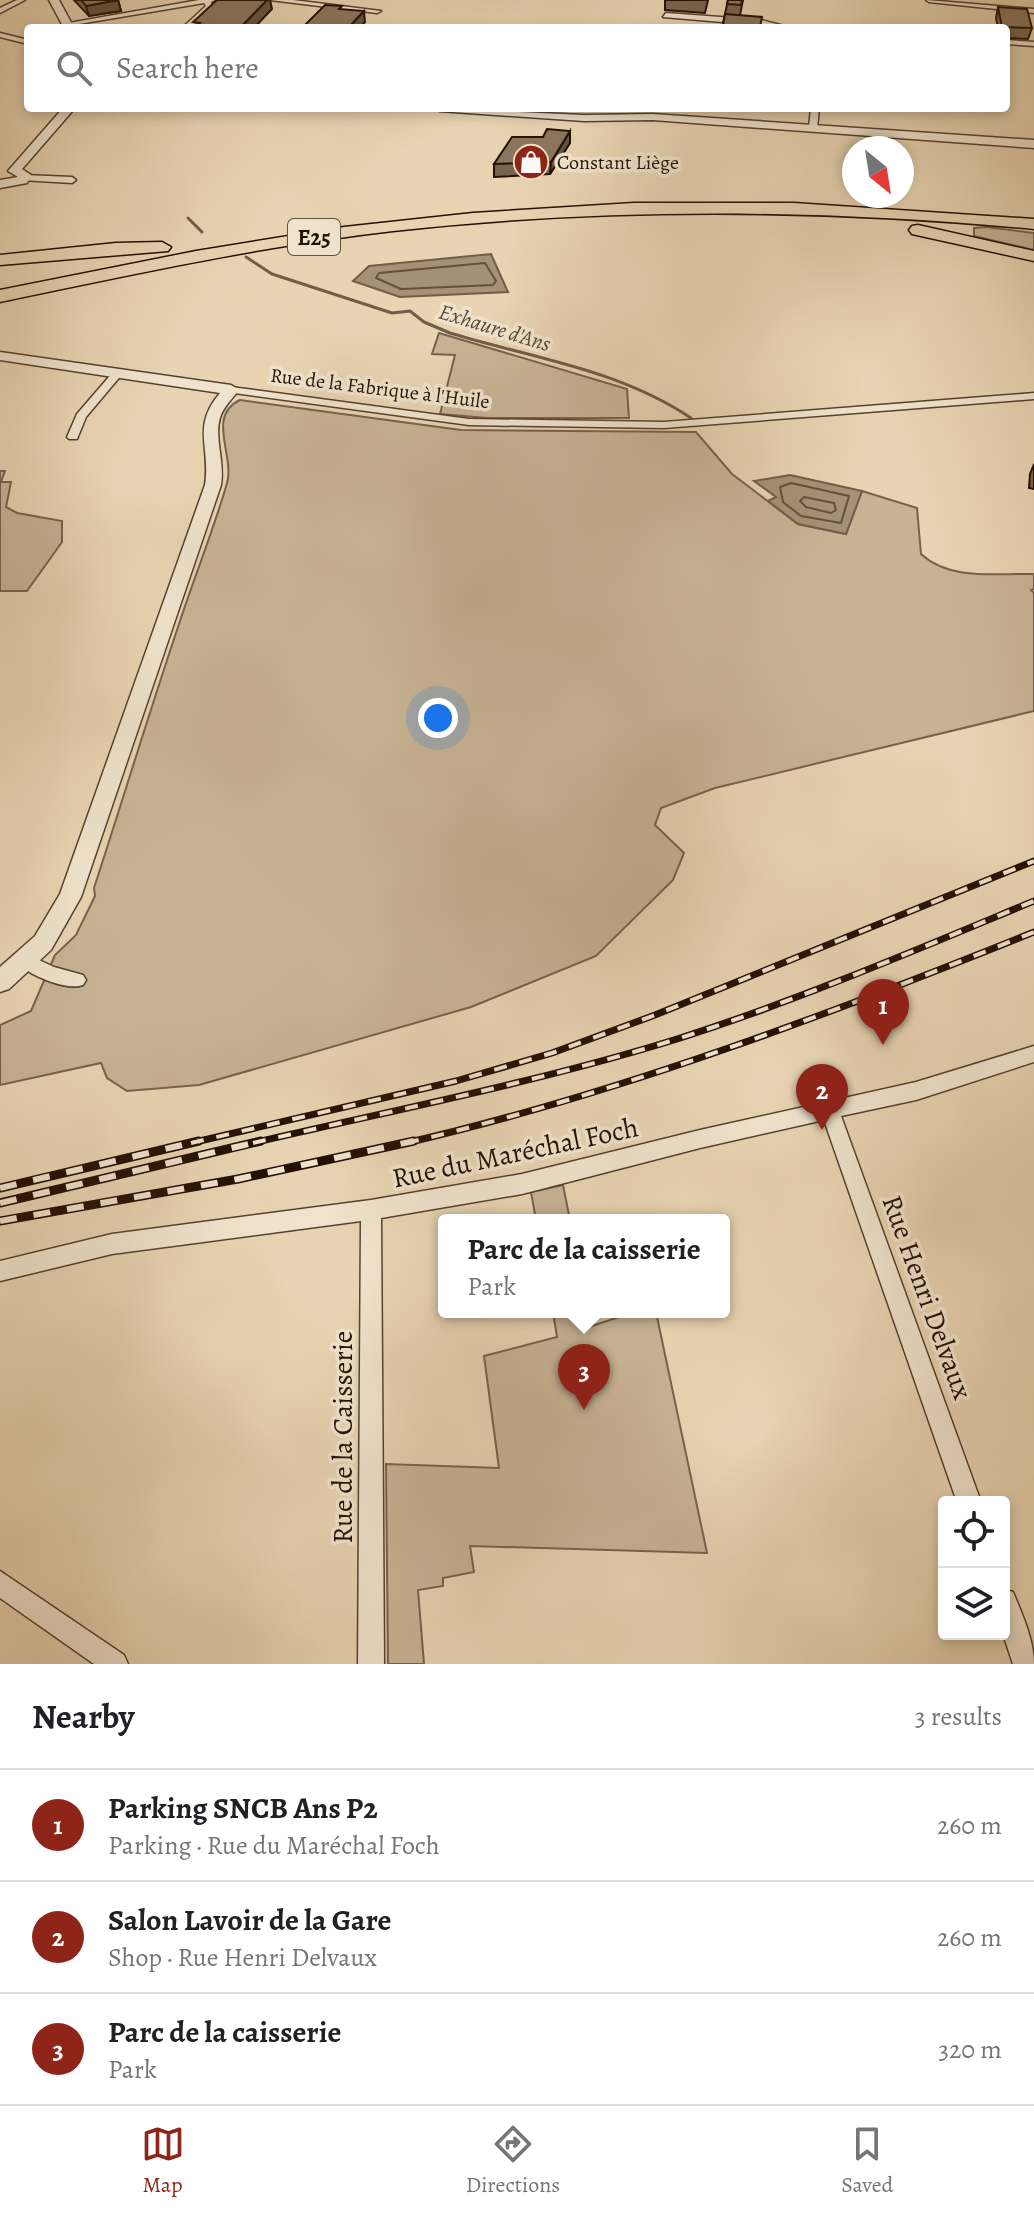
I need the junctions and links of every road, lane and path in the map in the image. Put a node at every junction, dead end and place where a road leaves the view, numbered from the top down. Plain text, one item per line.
1 (22, 0) edge
2 (54, 0) edge
3 (212, 0) edge
4 (273, 0) edge
5 (929, 0) edge
6 (206, 1) edge
7 (0, 11) edge
8 (377, 11) dead end
9 (1034, 11) edge
10 (666, 15) dead end
11 (67, 24) edge
12 (79, 24) edge
13 (190, 24) edge
14 (770, 24) edge
15 (0, 35) edge
16 (24, 41) edge
17 (1010, 42) edge
18 (1034, 44) edge
19 (66, 112) edge
20 (497, 112) edge
21 (815, 112) edge
22 (813, 128) junction
23 (1034, 144) edge
24 (19, 174) junction
25 (72, 180) dead end
26 (1, 182) edge
27 (842, 195) edge
28 (914, 200) edge
29 (709, 207) junction
30 (1034, 210) edge
31 (1034, 224) edge
32 (162, 247) junction
33 (1034, 256) edge
34 (0, 260) edge
35 (0, 279) edge
36 (0, 296) edge
37 (0, 356) edge
38 (118, 373) junction
39 (231, 390) junction
40 (1034, 396) edge
41 (73, 437) dead end
42 (26, 961) junction
43 (77, 980) dead end
44 (0, 982) edge
45 (1034, 1054) edge
46 (830, 1111) junction
47 (371, 1210) junction
48 (0, 1271) edge
49 (967, 1496) edge
50 (0, 1583) edge
51 (1010, 1618) edge
52 (115, 1664) edge
53 (371, 1664) edge
54 (1026, 1664) edge

1 - 7 street
2 - 11 street
3 - 6 street
4 - 8 street
5 - 9 street
6 - 12 street
6 - 13 street
10 - 14 street
15 - 16 street
17 - 18 street
19 - 24 street
20 - 22 street
21 - 22 street
22 - 23 street
24 - 25 street
24 - 26 street
27 - 32 highway, E25
28 - 30 highway, E25
29 - 31 highway, E25
29 - 33 highway
29 - 36 highway, E25
32 - 34 highway
32 - 35 highway, E25
37 - 38 street, Rue de la Fabrique à l'Huile
38 - 39 street, Rue de la Fabrique à l'Huile
38 - 41 street
39 - 40 street, Rue de la Fabrique à l'Huile
39 - 42 street
42 - 43 street
42 - 44 street
45 - 46 street, Rue du Maréchal Foch
46 - 47 street, Rue du Maréchal Foch
46 - 49 street, Rue Henri Delvaux
47 - 48 street, Rue du Maréchal Foch
47 - 53 street, Rue de la Caisserie
50 - 52 street
51 - 54 street

